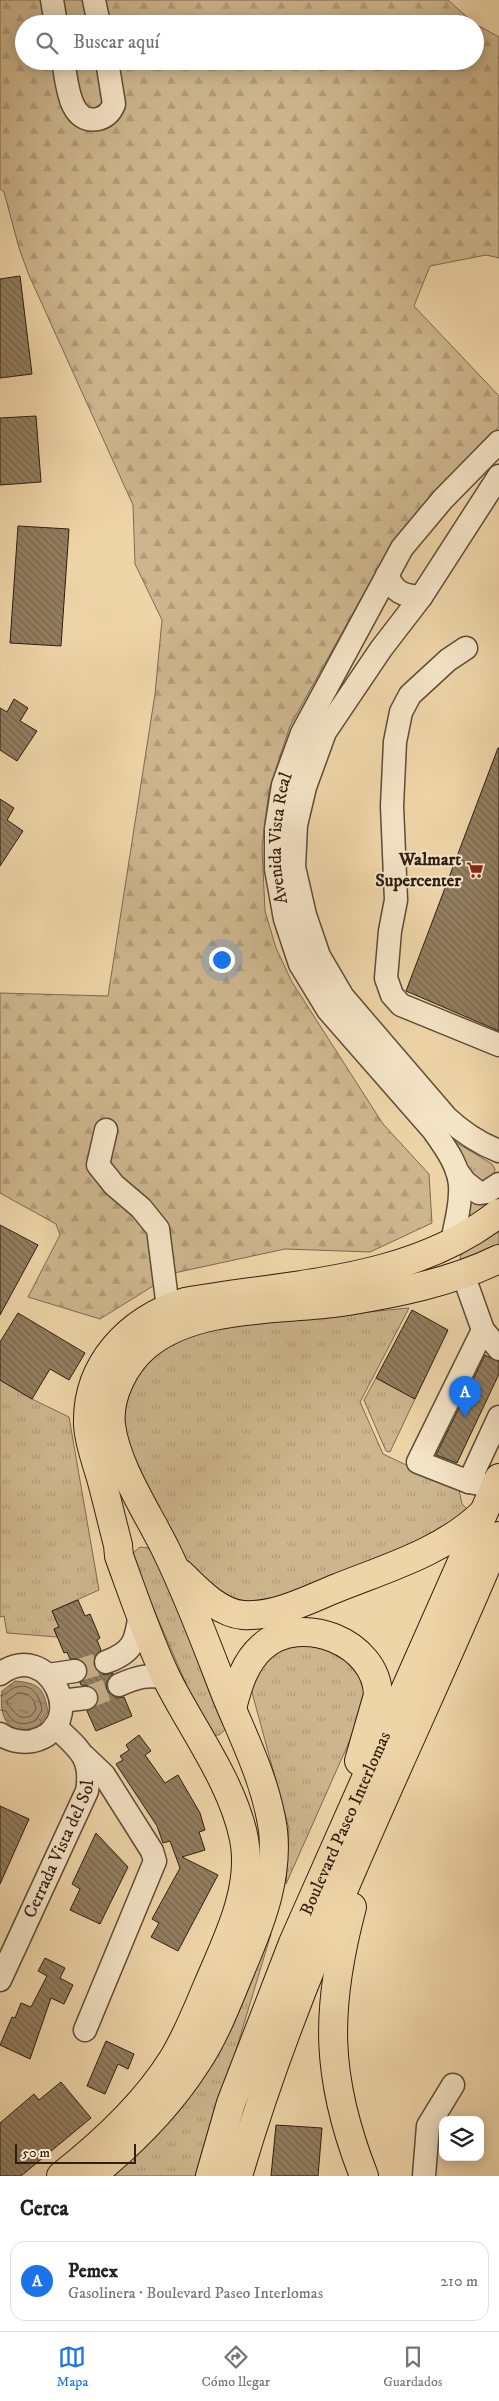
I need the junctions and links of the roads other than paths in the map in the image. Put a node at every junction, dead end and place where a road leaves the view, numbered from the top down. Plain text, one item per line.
1 (52, 0) edge
2 (94, 0) edge
3 (54, 15) edge
4 (97, 15) edge
5 (66, 70) edge
6 (108, 70) edge
7 (499, 442) edge
8 (499, 476) edge
9 (387, 575) junction
10 (421, 597) junction
11 (466, 648) dead end
12 (499, 1045) edge
13 (106, 1130) dead end
14 (490, 1147) edge
15 (499, 1158) edge
16 (456, 1171) junction
17 (499, 1184) edge
18 (499, 1213) edge
19 (452, 1244) junction
20 (499, 1259) edge
21 (463, 1274) junction
22 (168, 1308) junction
23 (483, 1330) junction
24 (499, 1349) edge
25 (499, 1417) edge
26 (488, 1489) edge
27 (156, 1532) junction
28 (499, 1536) edge
29 (118, 1545) junction
30 (175, 1568) junction
31 (140, 1613) junction
32 (106, 1662) tunnel mouth
33 (75, 1672) tunnel mouth
34 (0, 1674) edge
35 (48, 1675) junction
36 (167, 1678) junction
37 (119, 1684) tunnel mouth
38 (86, 1698) tunnel mouth
39 (61, 1701) junction
40 (232, 1708) junction
41 (55, 1726) junction
42 (0, 1734) edge
43 (243, 1736) junction
44 (206, 1750) junction
45 (84, 1756) junction
46 (373, 1825) junction
47 (325, 1872) junction
48 (0, 1980) edge
49 (85, 2030) dead end
50 (454, 2085) dead end
51 (61, 2176) edge
52 (91, 2176) edge
53 (210, 2176) edge
54 (238, 2176) edge
55 (364, 2176) edge
56 (424, 2176) edge

1 - 3 street
2 - 4 street
5 - 6 street
7 - 9 street, Avenida Vista Real
8 - 10 street, Avenida Vista Real
9 - 10 street
9 - 16 street, Avenida Vista Real
10 - 14 street, Avenida Vista Real
11 - 12 street
13 - 22 street
14 - 15 street, Avenida Vista Real
16 - 17 street
16 - 19 street, Avenida Vista Real
18 - 19 main road
19 - 21 main road
19 - 22 main road
20 - 21 main road
21 - 23 street
21 - 27 main road
22 - 29 main road
23 - 24 street
23 - 26 street
25 - 26 street
26 - 30 main road
26 - 47 main road, Boulevard Paseo Interlomas
27 - 29 main road
27 - 30 main road
28 - 46 main road, Boulevard Paseo Interlomas
29 - 31 main road
30 - 40 main road
31 - 32 street
31 - 36 main road
33 - 35 street
34 - 35 street
35 - 39 street
36 - 37 street
36 - 44 main road
38 - 39 street
39 - 41 street
40 - 43 main road
40 - 47 main road
41 - 42 street
41 - 45 street, Cerrada Vista del Sol
43 - 44 main road
43 - 52 main road
44 - 51 main road
45 - 48 street, Cerrada Vista del Sol
45 - 49 street
46 - 54 main road, Boulevard Paseo Interlomas
46 - 55 main road
47 - 53 main road, Boulevard Paseo Interlomas
50 - 56 street

